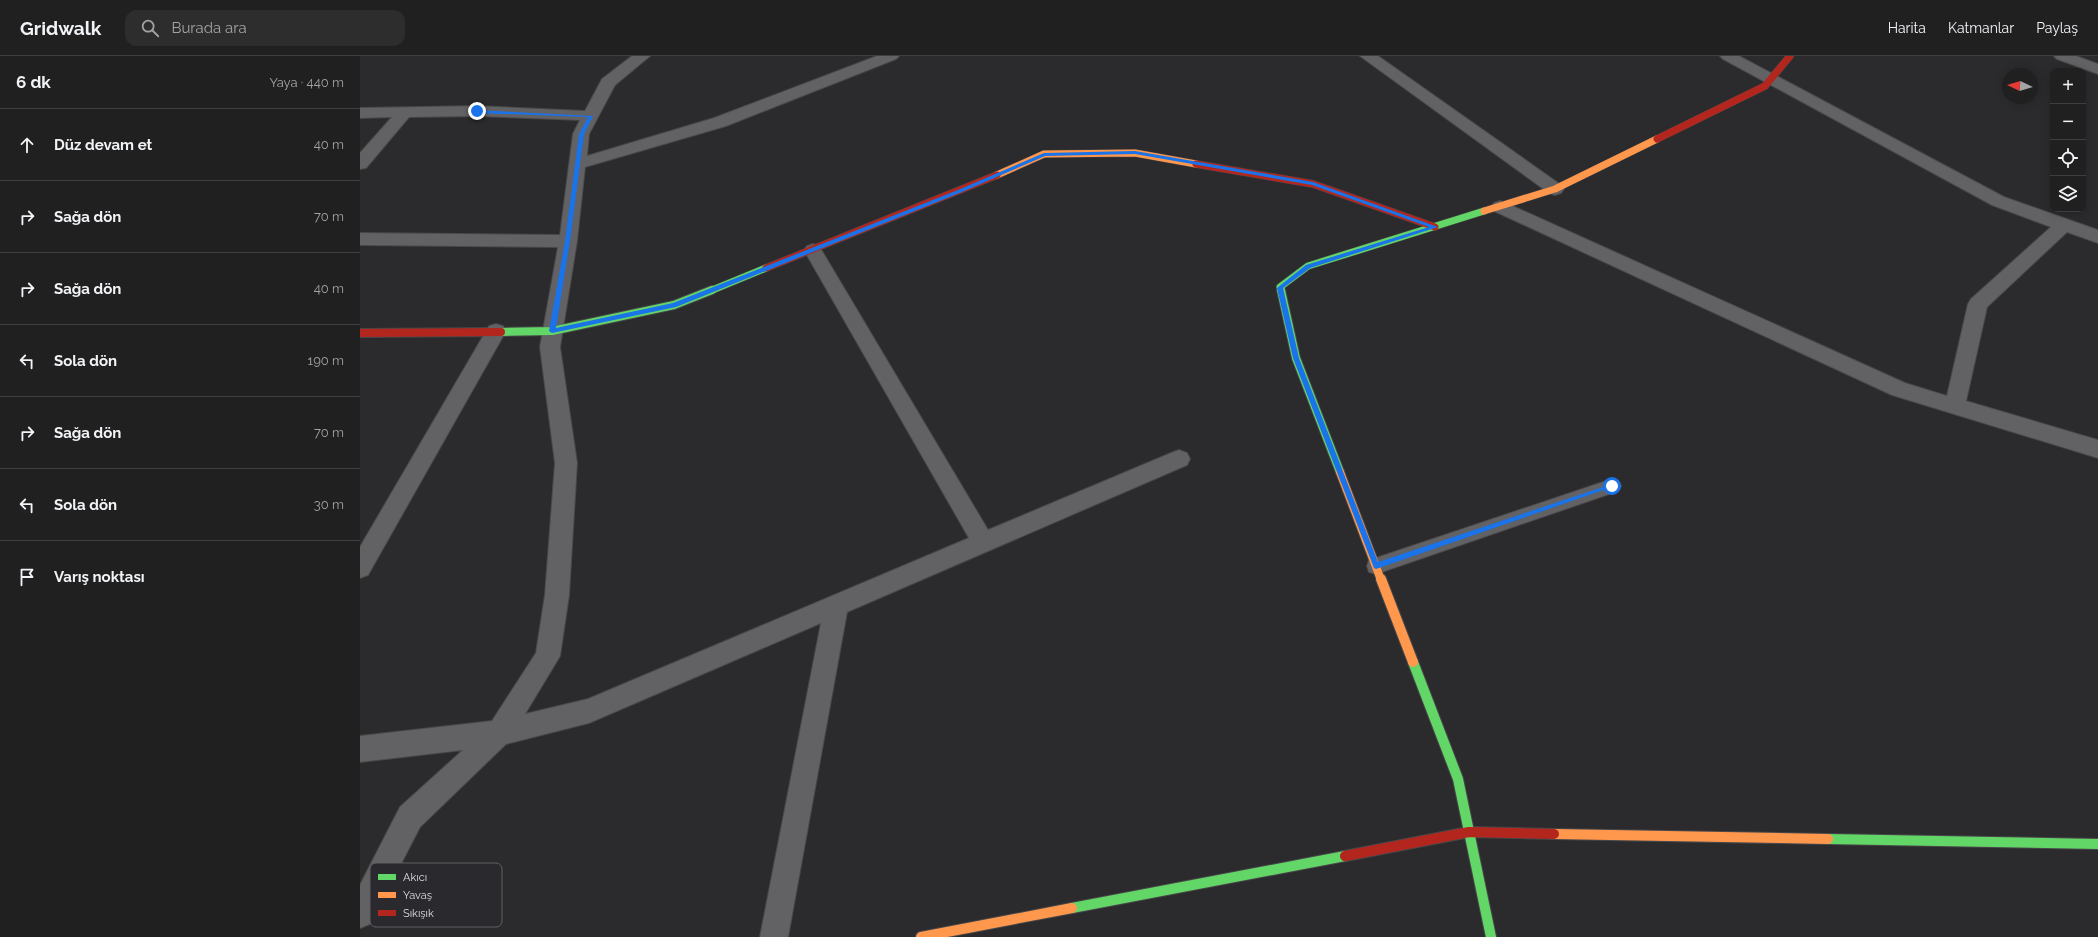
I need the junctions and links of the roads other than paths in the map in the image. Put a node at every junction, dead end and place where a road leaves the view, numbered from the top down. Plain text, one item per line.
1 (642, 56) edge
2 (891, 56) edge
3 (1370, 56) edge
4 (1728, 56) edge
5 (1790, 56) edge
6 (2062, 56) edge
7 (2098, 69) edge
8 (1770, 79) junction
9 (404, 112) junction
10 (360, 113) edge
11 (591, 116) junction
12 (360, 164) edge
13 (577, 164) junction
14 (1555, 189) junction
15 (1500, 207) junction
16 (2064, 225) junction
17 (1435, 227) junction
18 (2098, 237) edge
19 (360, 239) edge
20 (568, 241) junction
21 (812, 250) junction
22 (496, 331) junction
23 (552, 331) junction
24 (360, 333) edge
25 (1955, 406) junction
26 (2098, 449) edge
27 (1179, 459) dead end
28 (1612, 486) dead end
29 (983, 542) junction
30 (1376, 566) junction
31 (360, 568) edge
32 (836, 605) junction
33 (499, 733) junction
34 (360, 749) edge
35 (1469, 832) junction
36 (2098, 844) edge
37 (386, 863) edge
38 (370, 895) edge
39 (360, 914) edge
40 (774, 937) edge
41 (921, 937) edge
42 (1492, 937) edge

1 - 11 street
2 - 13 street
3 - 14 street
4 - 8 street
5 - 8 street
6 - 7 street
8 - 14 street
8 - 16 street
9 - 10 street
9 - 11 street
9 - 12 street
11 - 13 street
13 - 20 street
14 - 15 street
15 - 17 street
15 - 25 street
16 - 18 street
16 - 25 street
17 - 21 street
17 - 30 street
19 - 20 street
20 - 23 street
21 - 23 street
21 - 29 street
22 - 23 street
22 - 24 street
22 - 31 street
23 - 33 street
25 - 26 street
27 - 29 street
28 - 30 lane
29 - 32 street
30 - 35 street
32 - 33 street
32 - 40 street
33 - 34 street
33 - 37 street
35 - 36 street
35 - 41 street
35 - 42 street
38 - 39 street

